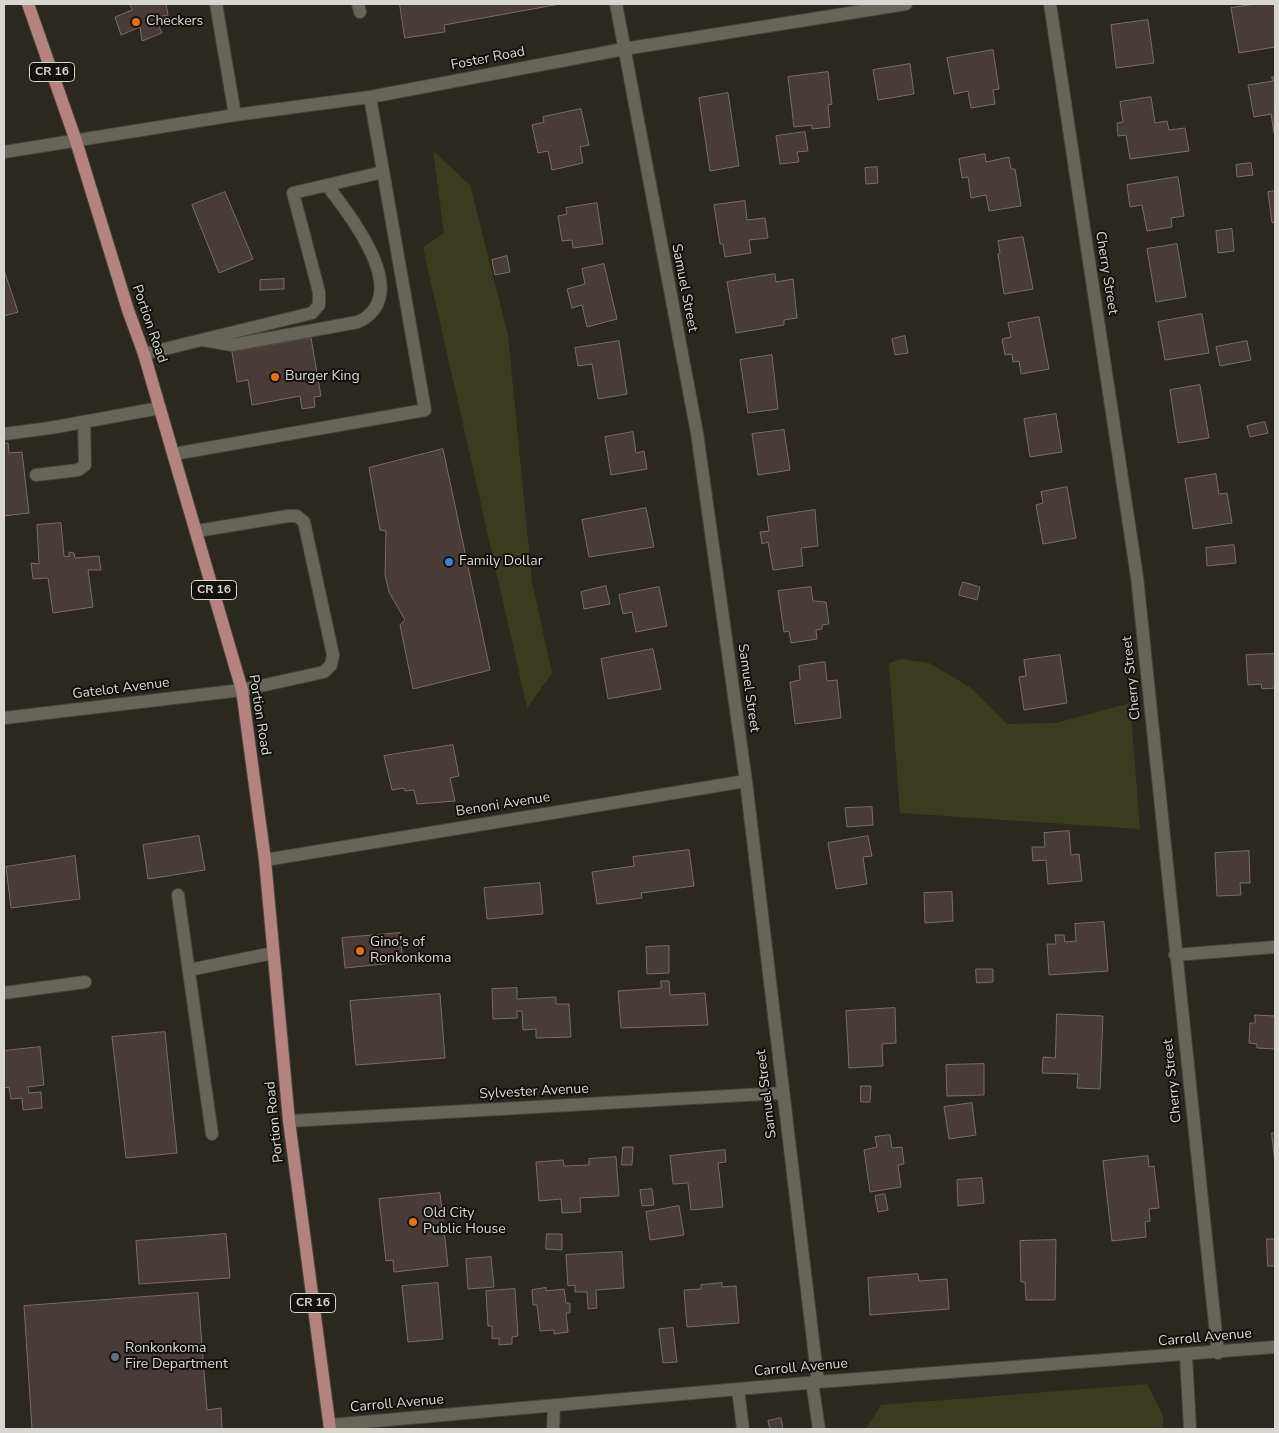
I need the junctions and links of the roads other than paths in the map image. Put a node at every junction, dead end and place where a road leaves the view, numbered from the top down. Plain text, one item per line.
1 (28, 4) edge
2 (216, 4) edge
3 (616, 4) edge
4 (906, 4) edge
5 (1050, 4) edge
6 (624, 49) junction
7 (370, 97) junction
8 (235, 114) junction
9 (76, 141) junction
10 (4, 152) edge
11 (383, 172) junction
12 (327, 185) junction
13 (200, 339) junction
14 (144, 354) junction
15 (160, 408) junction
16 (84, 422) junction
17 (4, 434) edge
18 (174, 454) junction
19 (36, 475) dead end
20 (197, 531) junction
21 (242, 690) junction
22 (4, 718) edge
23 (746, 781) junction
24 (265, 860) junction
25 (178, 895) dead end
26 (1275, 947) edge
27 (273, 953) junction
28 (1175, 955) junction
29 (189, 970) junction
30 (84, 982) dead end
31 (4, 992) edge
32 (782, 1092) junction
33 (289, 1121) junction
34 (212, 1134) dead end
35 (1275, 1347) edge
36 (1218, 1353) junction
37 (1186, 1355) junction
38 (815, 1382) junction
39 (738, 1389) junction
40 (554, 1405) junction
41 (330, 1427) edge
42 (553, 1429) edge
43 (743, 1429) edge
44 (820, 1429) edge
45 (1190, 1429) edge

1 - 9 main road, Portion Road / CR 16
2 - 8 street
3 - 6 street, Samuel Street
4 - 6 street, Foster Road
5 - 28 street, Cherry Street
6 - 7 street, Foster Road
6 - 23 street, Samuel Street
7 - 8 street, Foster Road
7 - 11 street
8 - 9 street, Foster Road
9 - 10 street, Foster Road
9 - 14 main road, Portion Road / CR 16
11 - 12 street
11 - 18 street
12 - 13 street
12 - 13 street
13 - 14 street
14 - 15 main road, Portion Road / CR 16
15 - 16 street
15 - 18 main road, Portion Road / CR 16
16 - 17 street
16 - 19 street
18 - 20 main road, Portion Road / CR 16
20 - 21 main road, Portion Road / CR 16
20 - 21 street, Gatelot Avenue
21 - 22 street, Gatelot Avenue
21 - 24 main road, Portion Road / CR 16
23 - 24 street, Benoni Avenue
23 - 32 street, Samuel Street
24 - 27 main road, Portion Road / CR 16
25 - 29 street
26 - 28 street
27 - 29 street
27 - 33 main road, Portion Road / CR 16
28 - 36 street, Cherry Street
29 - 34 street
30 - 31 street
32 - 33 street, Sylvester Avenue
32 - 38 street, Samuel Street
33 - 41 main road, Portion Road / CR 16
35 - 36 street, Carroll Avenue
36 - 37 street, Carroll Avenue
37 - 38 street, Carroll Avenue
37 - 45 street
38 - 39 street, Carroll Avenue
38 - 44 street, Samuel Street
39 - 40 street, Carroll Avenue
39 - 43 street
40 - 41 street, Carroll Avenue
40 - 42 street

